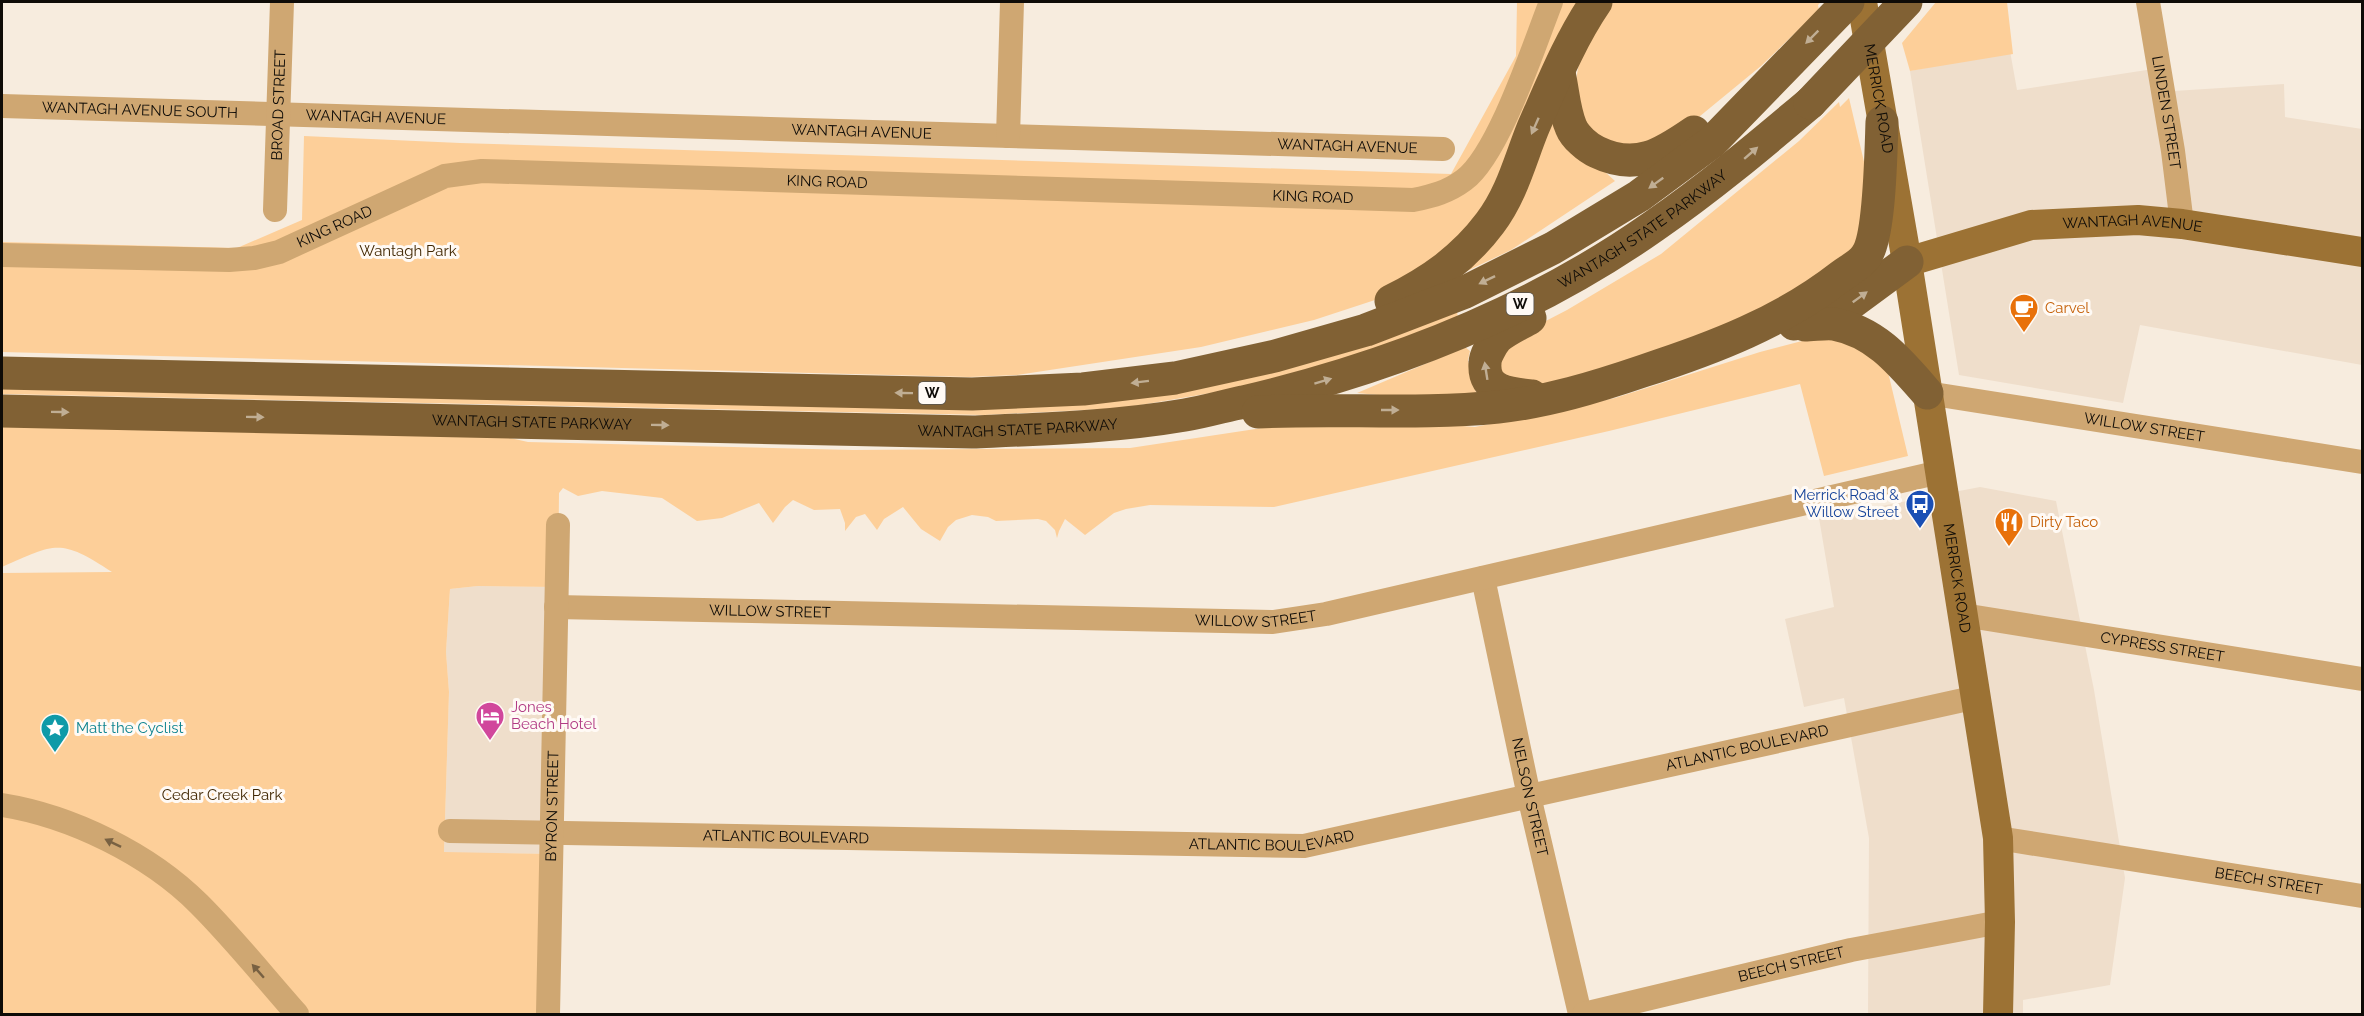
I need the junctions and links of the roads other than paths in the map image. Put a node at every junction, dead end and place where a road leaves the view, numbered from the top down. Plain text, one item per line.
1 (282, 2) edge
2 (1012, 2) edge
3 (1551, 2) edge
4 (1596, 2) edge
5 (1848, 2) edge
6 (1862, 2) edge
7 (1906, 2) edge
8 (2148, 2) edge
9 (1559, 73) junction
10 (1776, 74) junction
11 (2, 106) edge
12 (278, 114) junction
13 (1882, 122) junction
14 (1008, 136) junction
15 (1443, 149) dead end
16 (1701, 192) junction
17 (275, 210) dead end
18 (2182, 224) junction
19 (2362, 252) edge
20 (2, 255) edge
21 (1907, 262) junction
22 (1791, 326) junction
23 (1726, 342) junction
24 (2, 373) edge
25 (1175, 378) junction
26 (1926, 393) junction
27 (1552, 397) junction
28 (2, 411) edge
29 (1184, 415) junction
30 (2362, 462) edge
31 (1940, 472) junction
32 (558, 525) dead end
33 (1483, 578) junction
34 (556, 607) junction
35 (1963, 615) junction
36 (2362, 679) edge
37 (1977, 696) junction
38 (1529, 796) junction
39 (2, 805) edge
40 (450, 831) dead end
41 (551, 833) junction
42 (1998, 838) junction
43 (2362, 896) edge
44 (2000, 922) junction
45 (297, 1014) edge
46 (548, 1014) edge
47 (1582, 1014) edge
48 (1998, 1014) edge

1 - 12 street, BROAD STREET
2 - 14 street
3 - 20 street, KING ROAD
4 - 9 highway
5 -> 10 highway, WANTAGH STATE PARKWAY / W
6 - 13 main road, MERRICK ROAD
16 -> 7 highway, WANTAGH STATE PARKWAY / W, bridge
8 - 18 street, LINDEN STREET
9 - 10 highway
9 -> 25 highway
10 -> 25 highway, WANTAGH STATE PARKWAY / W
11 - 12 street, WANTAGH AVENUE SOUTH
12 - 14 street, WANTAGH AVENUE
12 - 17 street, BROAD STREET
13 - 21 main road, MERRICK ROAD
13 - 23 highway
14 - 15 street, WANTAGH AVENUE
27 -> 16 highway
29 -> 16 highway, WANTAGH STATE PARKWAY / W
18 - 19 main road, WANTAGH AVENUE
18 - 21 main road, WANTAGH AVENUE
22 -> 21 highway
21 - 26 main road, MERRICK ROAD
22 - 23 highway
22 - 26 highway
23 - 27 highway
25 -> 24 highway, WANTAGH STATE PARKWAY / W
26 - 30 street, WILLOW STREET
26 - 31 main road, MERRICK ROAD
29 -> 27 highway
28 -> 29 highway, WANTAGH STATE PARKWAY / W
31 - 33 street, WILLOW STREET
31 - 35 main road, MERRICK ROAD
32 - 34 street, BYRON STREET
33 - 34 street, WILLOW STREET
33 - 38 street, NELSON STREET
34 - 41 street, BYRON STREET
35 - 36 street, CYPRESS STREET
35 - 37 main road, MERRICK ROAD
37 - 38 street, ATLANTIC BOULEVARD
37 - 42 main road, MERRICK ROAD
38 - 41 street, ATLANTIC BOULEVARD
38 - 47 street, NELSON STREET
45 -> 39 street
40 - 41 street, ATLANTIC BOULEVARD
41 - 46 street, BYRON STREET
42 - 43 street, BEECH STREET
42 - 44 main road, MERRICK ROAD
44 - 47 street, BEECH STREET
44 - 48 main road, MERRICK ROAD

